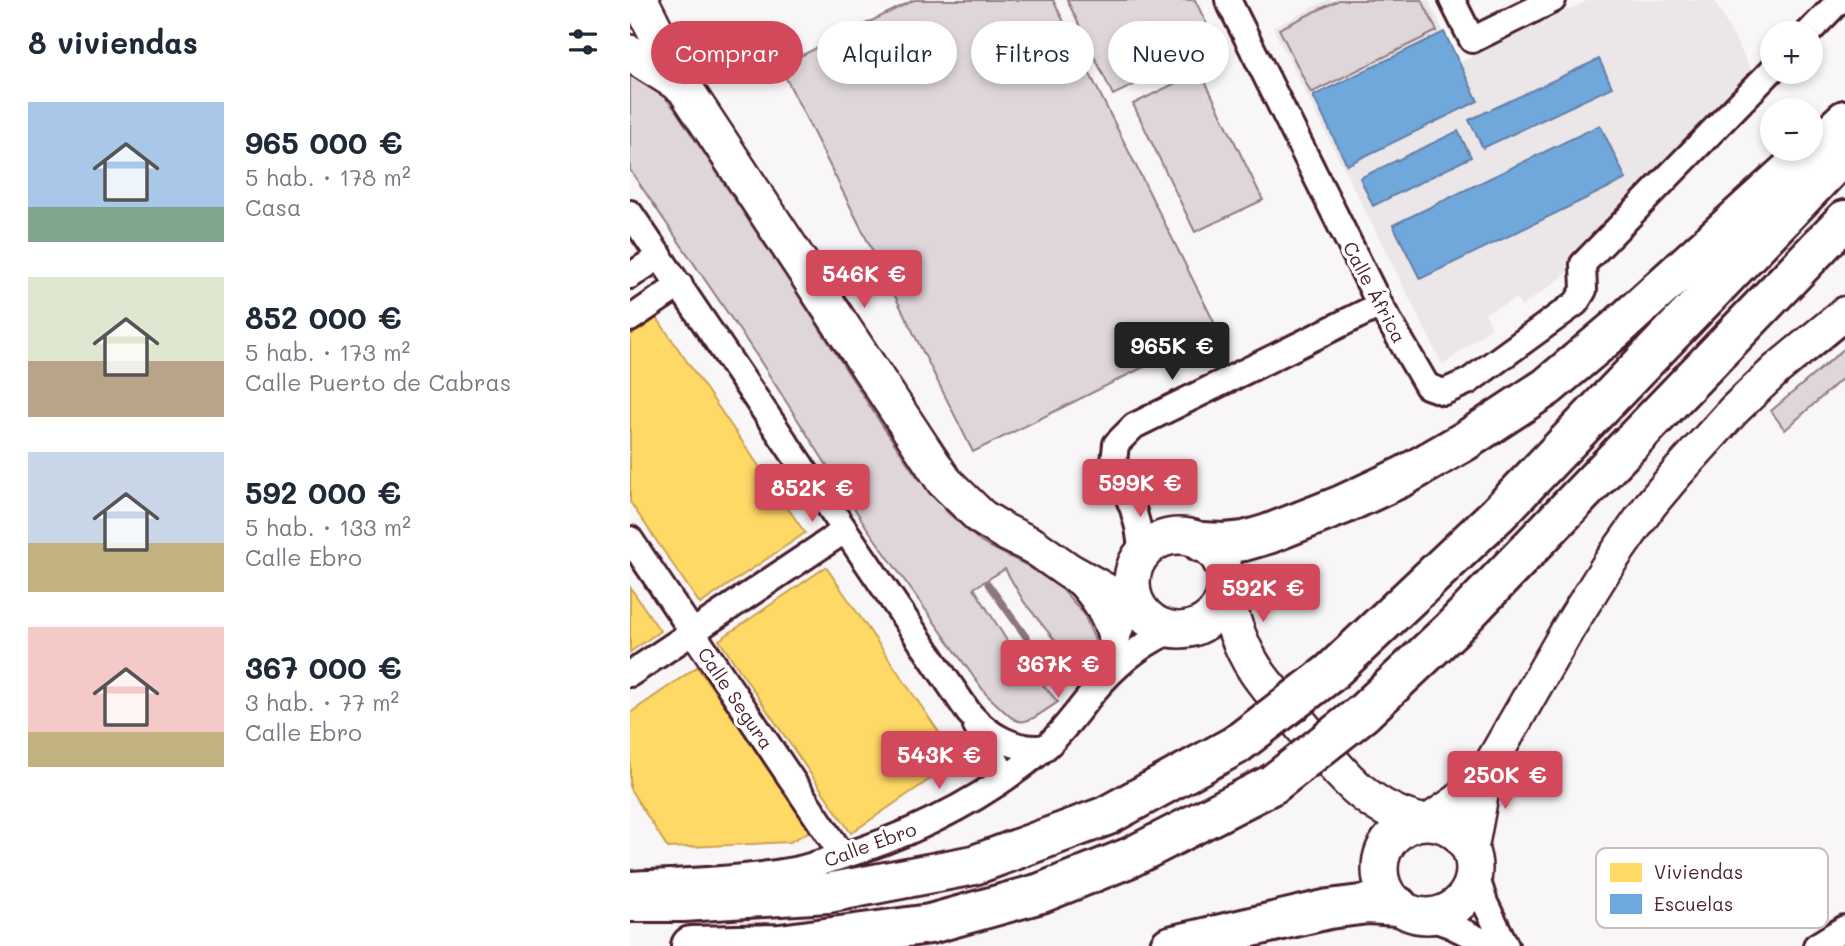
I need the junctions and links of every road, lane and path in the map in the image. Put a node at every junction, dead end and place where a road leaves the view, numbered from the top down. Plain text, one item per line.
1 (634, 0) edge
2 (640, 0) edge
3 (1228, 0) edge
4 (1452, 0) edge
5 (1840, 0) edge
6 (1540, 3) edge
7 (630, 13) edge
8 (1820, 21) edge
9 (630, 53) edge
10 (1760, 82) edge
11 (684, 87) junction
12 (1845, 120) edge
13 (1845, 153) edge
14 (630, 213) edge
15 (1845, 220) edge
16 (660, 256) junction
17 (630, 276) edge
18 (680, 285) junction
19 (1380, 305) junction
20 (1844, 315) edge
21 (630, 319) edge
22 (844, 531) junction
23 (630, 540) edge
24 (1201, 542) junction
25 (1035, 547) junction
26 (1069, 572) junction
27 (1225, 595) junction
28 (1152, 603) junction
29 (692, 632) junction
30 (1114, 648) junction
31 (1256, 672) junction
32 (630, 674) edge
33 (1101, 683) junction
34 (969, 713) junction
35 (1046, 747) junction
36 (1493, 760) junction
37 (1003, 779) junction
38 (1352, 785) junction
39 (1424, 822) junction
40 (843, 856) junction
41 (1473, 862) junction
42 (1380, 866) junction
43 (630, 884) edge
44 (630, 902) edge
45 (1413, 912) junction
46 (1845, 928) edge
47 (691, 946) edge
48 (1170, 946) edge
49 (1493, 946) edge
50 (1506, 946) edge
51 (1815, 946) edge

1 - 7 main road
2 - 11 main road
3 - 19 street, Calle África
4 - 6 street
5 - 8 street
9 - 11 main road
10 - 19 street, Calle África
11 - 25 main road
12 - 24 highway
13 - 44 highway, bridge
14 - 16 street
15 - 47 highway, bridge
16 - 17 street
16 - 18 street
18 - 21 street
18 - 22 street
19 - 28 street
20 - 36 street
22 - 29 street
22 - 34 street
23 - 29 street, Calle Segura
24 - 27 main road
24 - 28 main road
25 - 26 main road
25 - 28 main road
26 - 28 main road
26 - 30 street
27 - 28 main road
27 - 31 main road
28 - 30 street, Calle Ebro
28 - 31 main road
28 - 33 street, Calle Ebro
29 - 32 street
29 - 40 street, Calle Segura
30 - 33 street, Calle Ebro
31 - 38 main road
33 - 35 street, Calle Ebro
34 - 35 street
34 - 37 street
35 - 37 street, Calle Ebro
36 - 39 street
36 - 41 street
37 - 40 street, Calle Ebro
38 - 39 main road
38 - 42 main road
39 - 41 main road
39 - 42 main road
40 - 43 street, Calle Ebro
41 - 45 main road
41 - 50 street
42 - 45 main road
45 - 48 highway
45 - 49 street
46 - 51 street

